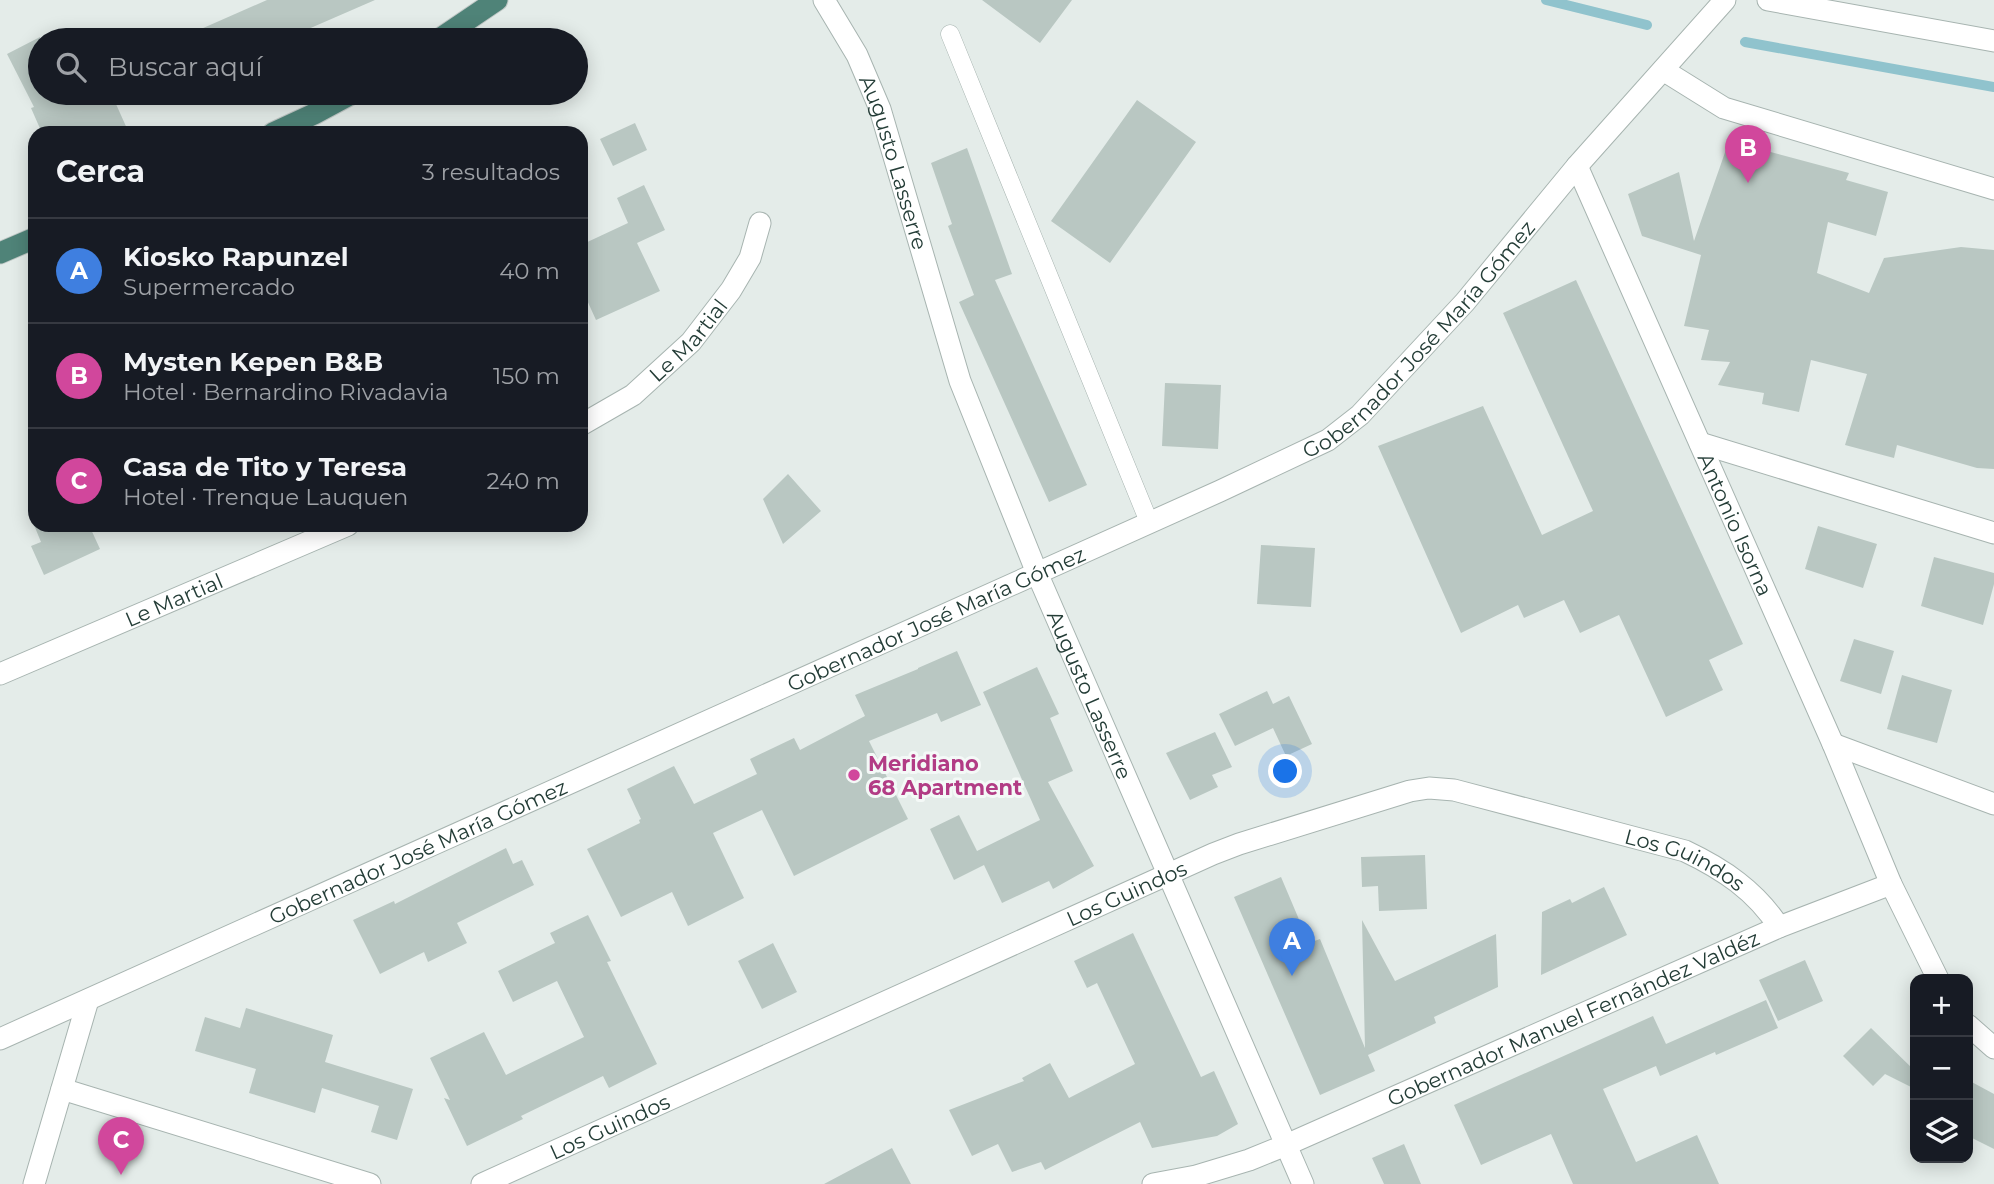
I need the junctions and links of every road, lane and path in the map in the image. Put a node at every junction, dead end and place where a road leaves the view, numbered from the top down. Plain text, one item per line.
1 (497, 0) edge
2 (824, 0) edge
3 (1725, 0) edge
4 (1768, 0) edge
5 (456, 28) edge
6 (950, 34) dead end
7 (1994, 41) edge
8 (1663, 71) junction
9 (331, 105) edge
10 (288, 126) edge
11 (1577, 166) junction
12 (1994, 189) edge
13 (760, 223) dead end
14 (28, 241) edge
15 (0, 253) edge
16 (588, 421) edge
17 (1700, 443) junction
18 (1149, 522) junction
19 (332, 532) edge
20 (1994, 533) edge
21 (1037, 573) junction
22 (0, 674) edge
23 (1833, 744) junction
24 (1994, 804) edge
25 (1169, 874) junction
26 (1891, 884) junction
27 (1779, 927) junction
28 (1936, 974) edge
29 (88, 1000) junction
30 (1973, 1030) edge
31 (0, 1039) edge
32 (1994, 1048) edge
33 (62, 1089) junction
34 (1286, 1145) junction
35 (34, 1184) edge
36 (370, 1184) edge
37 (482, 1184) edge
38 (1153, 1184) edge
39 (1303, 1184) edge

1 - 5 highway
2 - 21 street, Augusto Lasserre
3 - 8 street, Gobernador José María Gómez
4 - 7 street
6 - 18 lane
8 - 11 street, Gobernador José María Gómez
8 - 12 street
9 - 10 highway
11 - 17 street, Antonio Isorna
11 - 18 street, Gobernador José María Gómez
13 - 16 street, Le Martial
14 - 15 highway
17 - 20 street
17 - 23 street, Antonio Isorna
18 - 21 street, Gobernador José María Gómez
19 - 22 street, Le Martial
21 - 25 street, Augusto Lasserre
21 - 29 street, Gobernador José María Gómez
23 - 24 street
23 - 26 street, Antonio Isorna
25 - 27 street, Los Guindos
25 - 34 street, Augusto Lasserre
25 - 37 street, Los Guindos
26 - 27 street, Gobernador Manuel Fernández Valdéz
26 - 28 street
27 - 34 street, Gobernador Manuel Fernández Valdéz
29 - 31 street, Gobernador José María Gómez
29 - 33 street
30 - 32 street
33 - 35 street
33 - 36 street
34 - 38 street, Gobernador Manuel Fernández Valdéz
34 - 39 street, Augusto Lasserre

